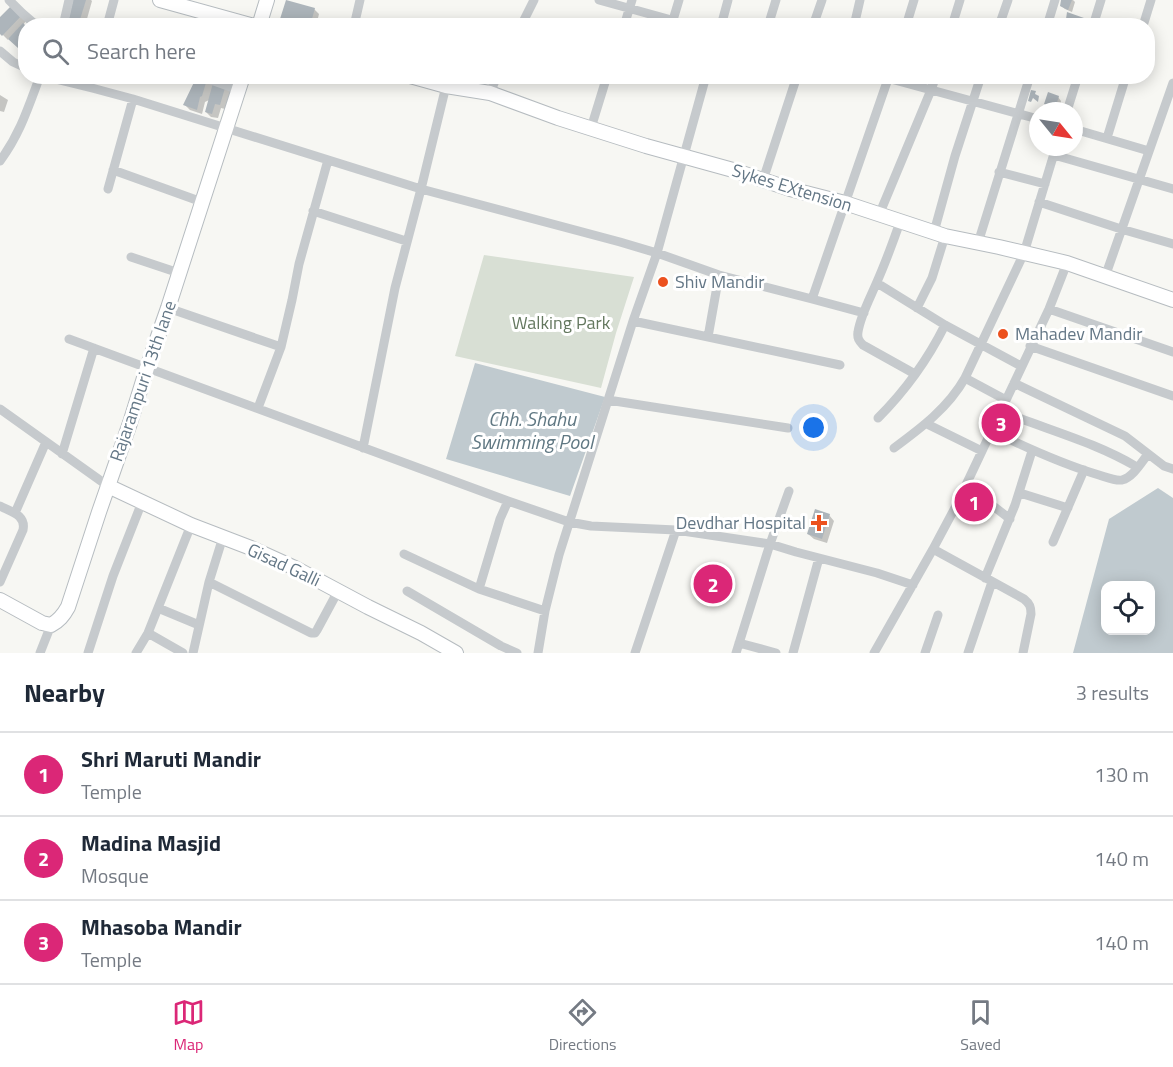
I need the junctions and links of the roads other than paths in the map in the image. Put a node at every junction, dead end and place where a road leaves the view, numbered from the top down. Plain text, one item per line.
1 (9, 0) edge
2 (69, 0) edge
3 (114, 0) edge
4 (162, 0) edge
5 (267, 0) edge
6 (360, 0) edge
7 (534, 0) edge
8 (599, 0) edge
9 (680, 0) edge
10 (728, 0) edge
11 (776, 0) edge
12 (822, 0) edge
13 (860, 0) edge
14 (914, 0) edge
15 (960, 0) edge
16 (1008, 0) edge
17 (1055, 0) edge
18 (1101, 0) edge
19 (1151, 0) edge
20 (630, 4) edge
21 (28, 18) edge
22 (65, 18) edge
23 (109, 18) edge
24 (226, 18) edge
25 (261, 18) edge
26 (356, 18) edge
27 (525, 18) edge
28 (668, 18) edge
29 (674, 18) edge
30 (723, 18) edge
31 (770, 18) edge
32 (816, 18) edge
33 (856, 18) edge
34 (908, 18) edge
35 (954, 18) edge
36 (1002, 18) edge
37 (1049, 18) edge
38 (1095, 18) edge
39 (1145, 18) edge
40 (0, 51) edge
41 (18, 64) edge
42 (1173, 83) edge
43 (43, 84) edge
44 (76, 84) edge
45 (93, 84) edge
46 (241, 84) edge
47 (439, 84) edge
48 (494, 84) edge
49 (605, 84) edge
50 (704, 84) edge
51 (794, 84) edge
52 (884, 84) edge
53 (911, 84) edge
54 (934, 84) edge
55 (978, 84) edge
56 (1027, 84) edge
57 (1075, 84) edge
58 (1124, 84) edge
59 (446, 86) junction
60 (92, 88) junction
61 (932, 90) junction
62 (490, 93) junction
63 (133, 99) junction
64 (972, 101) junction
65 (1070, 102) edge
66 (1018, 113) junction
67 (1029, 116) edge
68 (226, 128) junction
69 (591, 128) junction
70 (1083, 131) edge
71 (1107, 138) junction
72 (1149, 151) junction
73 (684, 156) junction
74 (1053, 156) edge
75 (1070, 156) edge
76 (328, 160) junction
77 (0, 161) edge
78 (113, 170) junction
79 (999, 172) junction
80 (1138, 179) junction
81 (763, 180) junction
82 (1045, 184) junction
83 (108, 189) dead end
84 (421, 189) junction
85 (1173, 189) edge
86 (202, 202) junction
87 (1039, 202) junction
88 (845, 203) junction
89 (313, 211) junction
90 (879, 215) junction
91 (900, 222) junction
92 (1121, 230) junction
93 (939, 234) junction
94 (406, 241) junction
95 (978, 243) junction
96 (1173, 244) edge
97 (657, 253) junction
98 (1024, 253) junction
99 (131, 257) dead end
100 (1067, 263) junction
101 (180, 273) junction
102 (719, 275) junction
103 (1105, 276) junction
104 (877, 283) junction
105 (812, 300) junction
106 (1173, 300) edge
107 (168, 308) junction
108 (917, 308) junction
109 (1049, 309) junction
110 (864, 312) junction
111 (633, 321) junction
112 (945, 325) junction
113 (708, 337) junction
114 (69, 339) dead end
115 (980, 344) junction
116 (281, 346) junction
117 (1030, 346) junction
118 (94, 348) junction
119 (1173, 352) edge
120 (840, 365) dead end
121 (1021, 366) junction
122 (147, 368) junction
123 (915, 374) junction
124 (965, 378) junction
125 (1014, 383) junction
126 (1173, 396) edge
127 (608, 400) junction
128 (1006, 400) junction
129 (258, 408) junction
130 (0, 409) edge
131 (878, 418) dead end
132 (1019, 418) dead end
133 (927, 424) junction
134 (788, 428) dead end
135 (992, 431) junction
136 (46, 442) junction
137 (363, 448) junction
138 (894, 448) dead end
139 (1032, 451) junction
140 (982, 452) junction
141 (62, 454) junction
142 (1148, 454) junction
143 (1137, 467) junction
144 (1084, 470) junction
145 (1173, 470) edge
146 (966, 485) junction
147 (108, 486) junction
148 (789, 491) dead end
149 (1020, 493) junction
150 (508, 501) junction
151 (142, 502) junction
152 (0, 506) edge
153 (1068, 508) junction
154 (15, 513) junction
155 (1010, 519) junction
156 (569, 522) junction
157 (191, 525) junction
158 (675, 530) junction
159 (223, 537) junction
160 (1053, 542) dead end
161 (770, 544) junction
162 (933, 549) junction
163 (404, 554) dead end
164 (819, 558) junction
165 (988, 580) junction
166 (0, 582) edge
167 (209, 582) junction
168 (913, 585) junction
169 (479, 589) junction
170 (338, 591) junction
171 (407, 591) dead end
172 (0, 600) edge
173 (158, 608) junction
174 (545, 611) junction
175 (938, 615) dead end
176 (199, 625) junction
177 (51, 626) junction
178 (148, 633) junction
179 (739, 643) junction
180 (636, 652) edge
181 (968, 652) edge
182 (40, 653) edge
183 (88, 653) edge
184 (136, 653) edge
185 (183, 653) edge
186 (193, 653) edge
187 (456, 653) edge
188 (517, 653) edge
189 (538, 653) edge
190 (736, 653) edge
191 (776, 653) edge
192 (793, 653) edge
193 (874, 653) edge
194 (925, 653) edge
195 (979, 653) edge
196 (1023, 653) edge

1 - 21 street
2 - 22 street
3 - 23 street
4 - 24 street
5 - 25 street
6 - 26 street
7 - 27 street
8 - 20 street
9 - 29 street
10 - 30 street
11 - 31 street
12 - 32 street
13 - 33 street
14 - 34 street
15 - 35 street
16 - 36 street
17 - 37 street
18 - 38 street
19 - 39 street
20 - 28 street
40 - 41 street
42 - 72 street
43 - 77 street
44 - 60 street
45 - 60 street
46 - 68 street, Rajarampuri 13th lane
47 - 59 street, Sykes EXtension
48 - 62 street
49 - 69 street
50 - 73 street
51 - 81 street
52 - 88 street
53 - 61 street
54 - 61 street
55 - 64 street
56 - 66 street
57 - 65 street
58 - 71 street
59 - 62 street, Sykes EXtension
59 - 84 street
60 - 63 street
61 - 64 street
61 - 90 street
62 - 69 street, Sykes EXtension
63 - 68 street
63 - 78 street
64 - 66 street
64 - 93 street
66 - 67 street
66 - 79 street
68 - 76 street
68 - 86 street, Rajarampuri 13th lane
69 - 73 street, Sykes EXtension
70 - 71 street
71 - 72 street
72 - 80 street
73 - 81 street, Sykes EXtension
73 - 97 street
74 - 82 street
75 - 80 street
76 - 84 street
76 - 89 street
78 - 83 street
78 - 86 street
79 - 82 street
79 - 95 street
80 - 85 street
80 - 92 street
81 - 88 street, Sykes EXtension
82 - 87 street
84 - 94 street
84 - 97 street
86 - 101 street, Rajarampuri 13th lane
87 - 92 street
87 - 98 street
88 - 90 street, Sykes EXtension
88 - 105 street
89 - 94 street
89 - 116 street
90 - 91 street, Sykes EXtension
91 - 93 street, Sykes EXtension
91 - 104 street
92 - 96 street
92 - 103 street
93 - 95 street, Sykes EXtension
93 - 108 street
94 - 137 street
95 - 98 street, Sykes EXtension
97 - 102 street
97 - 111 street
98 - 100 street, Sykes EXtension
98 - 115 street
99 - 101 street
100 - 103 street, Sykes EXtension
100 - 109 street
101 - 107 street, Rajarampuri 13th lane
102 - 105 street
102 - 113 street
103 - 106 street, Sykes EXtension
104 - 108 street
104 - 110 street
105 - 110 street
107 - 116 street
107 - 122 street, Rajarampuri 13th lane
108 - 112 street
109 - 117 street
109 - 119 street
110 - 123 street
111 - 113 street
111 - 127 street
112 - 115 street
112 - 123 street
113 - 120 street
114 - 118 street
115 - 121 street
115 - 124 street
116 - 129 street
117 - 121 street
117 - 126 street
118 - 122 street
118 - 141 street
121 - 125 street
122 - 129 street
122 - 147 street, Rajarampuri 13th lane
123 - 131 street
124 - 128 street
124 - 133 street
125 - 128 street
125 - 142 street
127 - 134 street
127 - 156 street
128 - 135 street
129 - 137 street
130 - 136 street
132 - 143 street
133 - 138 street
133 - 140 street
135 - 139 street
135 - 140 street
136 - 141 street
136 - 154 street
137 - 150 street
139 - 144 street
139 - 149 street
140 - 146 street
141 - 147 street
142 - 143 street
142 - 145 street
143 - 144 street
144 - 153 street
146 - 155 street
146 - 162 street
147 - 151 street, Gisad Galli
147 - 177 street, Rajarampuri 13th lane
148 - 161 street
149 - 153 street
149 - 155 street
150 - 156 street
150 - 169 street
151 - 157 street, Gisad Galli
151 - 183 street
152 - 154 street
153 - 160 street
154 - 166 street
155 - 165 street
156 - 158 street
156 - 174 street
157 - 159 street, Gisad Galli
157 - 173 street
158 - 161 street
158 - 180 street
159 - 167 street
159 - 170 street, Gisad Galli
161 - 164 street
161 - 179 street
162 - 165 street
162 - 168 street
163 - 169 street
164 - 168 street
164 - 192 street
165 - 181 street
165 - 196 street
167 - 170 street
167 - 176 street
168 - 193 street
169 - 174 street
170 - 187 street, Gisad Galli
171 - 188 street
172 - 177 street
173 - 176 street
173 - 178 street
174 - 189 street
175 - 194 street
176 - 186 street
177 - 182 street
178 - 184 street
178 - 185 street
179 - 190 street
179 - 191 street
181 - 195 street

